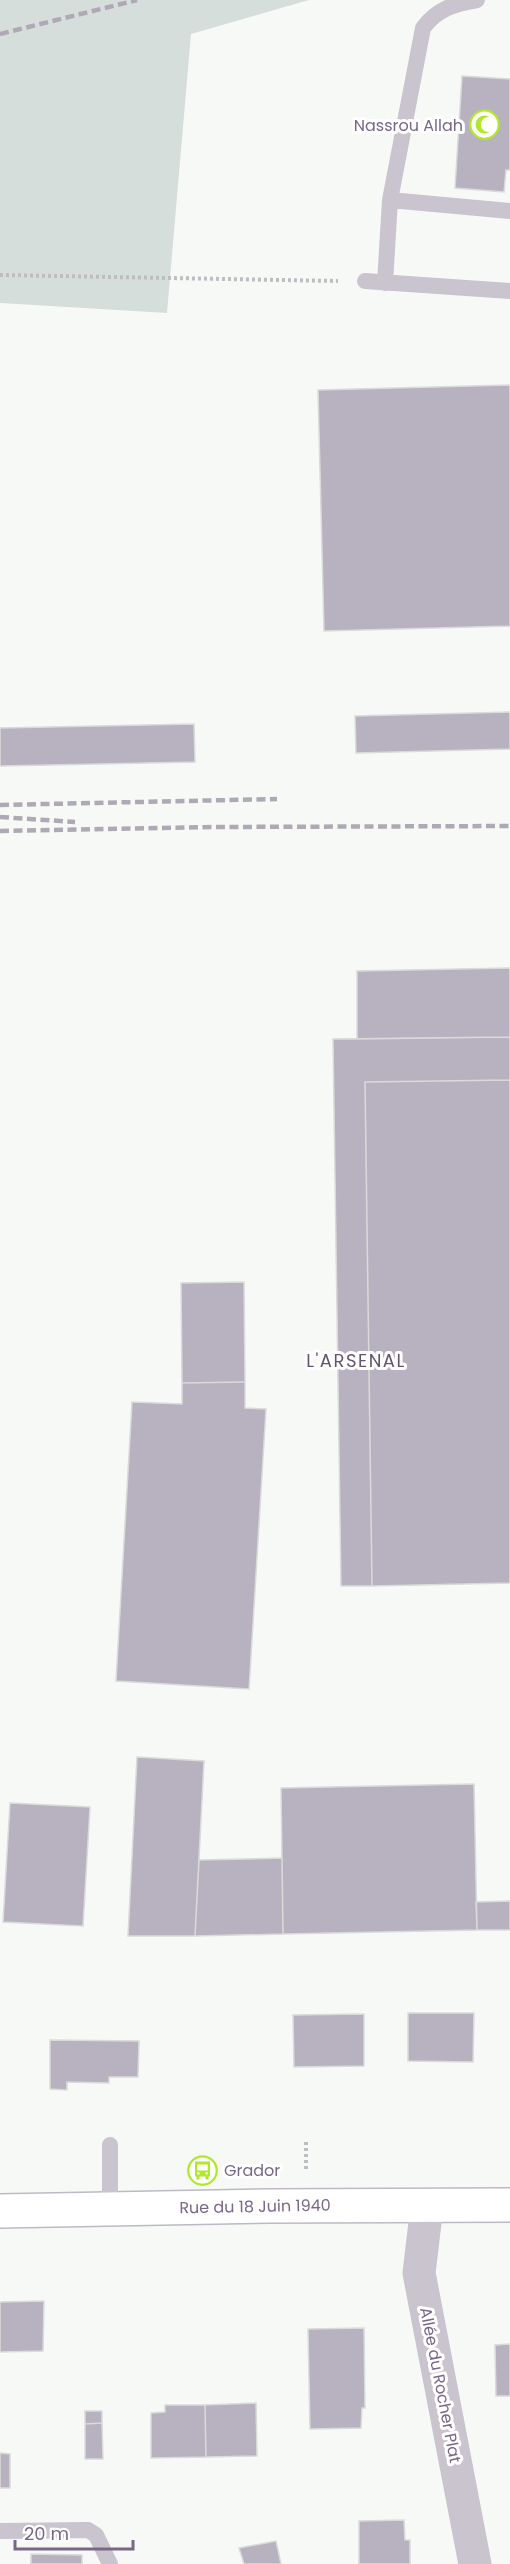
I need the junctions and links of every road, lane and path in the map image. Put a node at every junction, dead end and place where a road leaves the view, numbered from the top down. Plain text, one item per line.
1 (477, 0) edge
2 (390, 200) junction
3 (510, 211) edge
4 (0, 275) edge
5 (365, 281) joint
6 (385, 283) junction
7 (510, 291) edge
8 (110, 2145) dead end
9 (510, 2205) edge
10 (427, 2206) junction
11 (110, 2208) junction
12 (0, 2211) edge
13 (0, 2531) edge
14 (110, 2564) edge
15 (475, 2564) edge

1 - 2 lane
2 - 3 lane
2 - 6 lane
4 - 5 path
5 - 6 lane
6 - 7 lane
8 - 11 lane
9 - 10 street, Rue du 18 Juin 1940
10 - 11 street, Rue du 18 Juin 1940
10 - 15 street, Allée du Rocher Plat
11 - 12 street, Rue du 18 Juin 1940
13 - 14 lane

